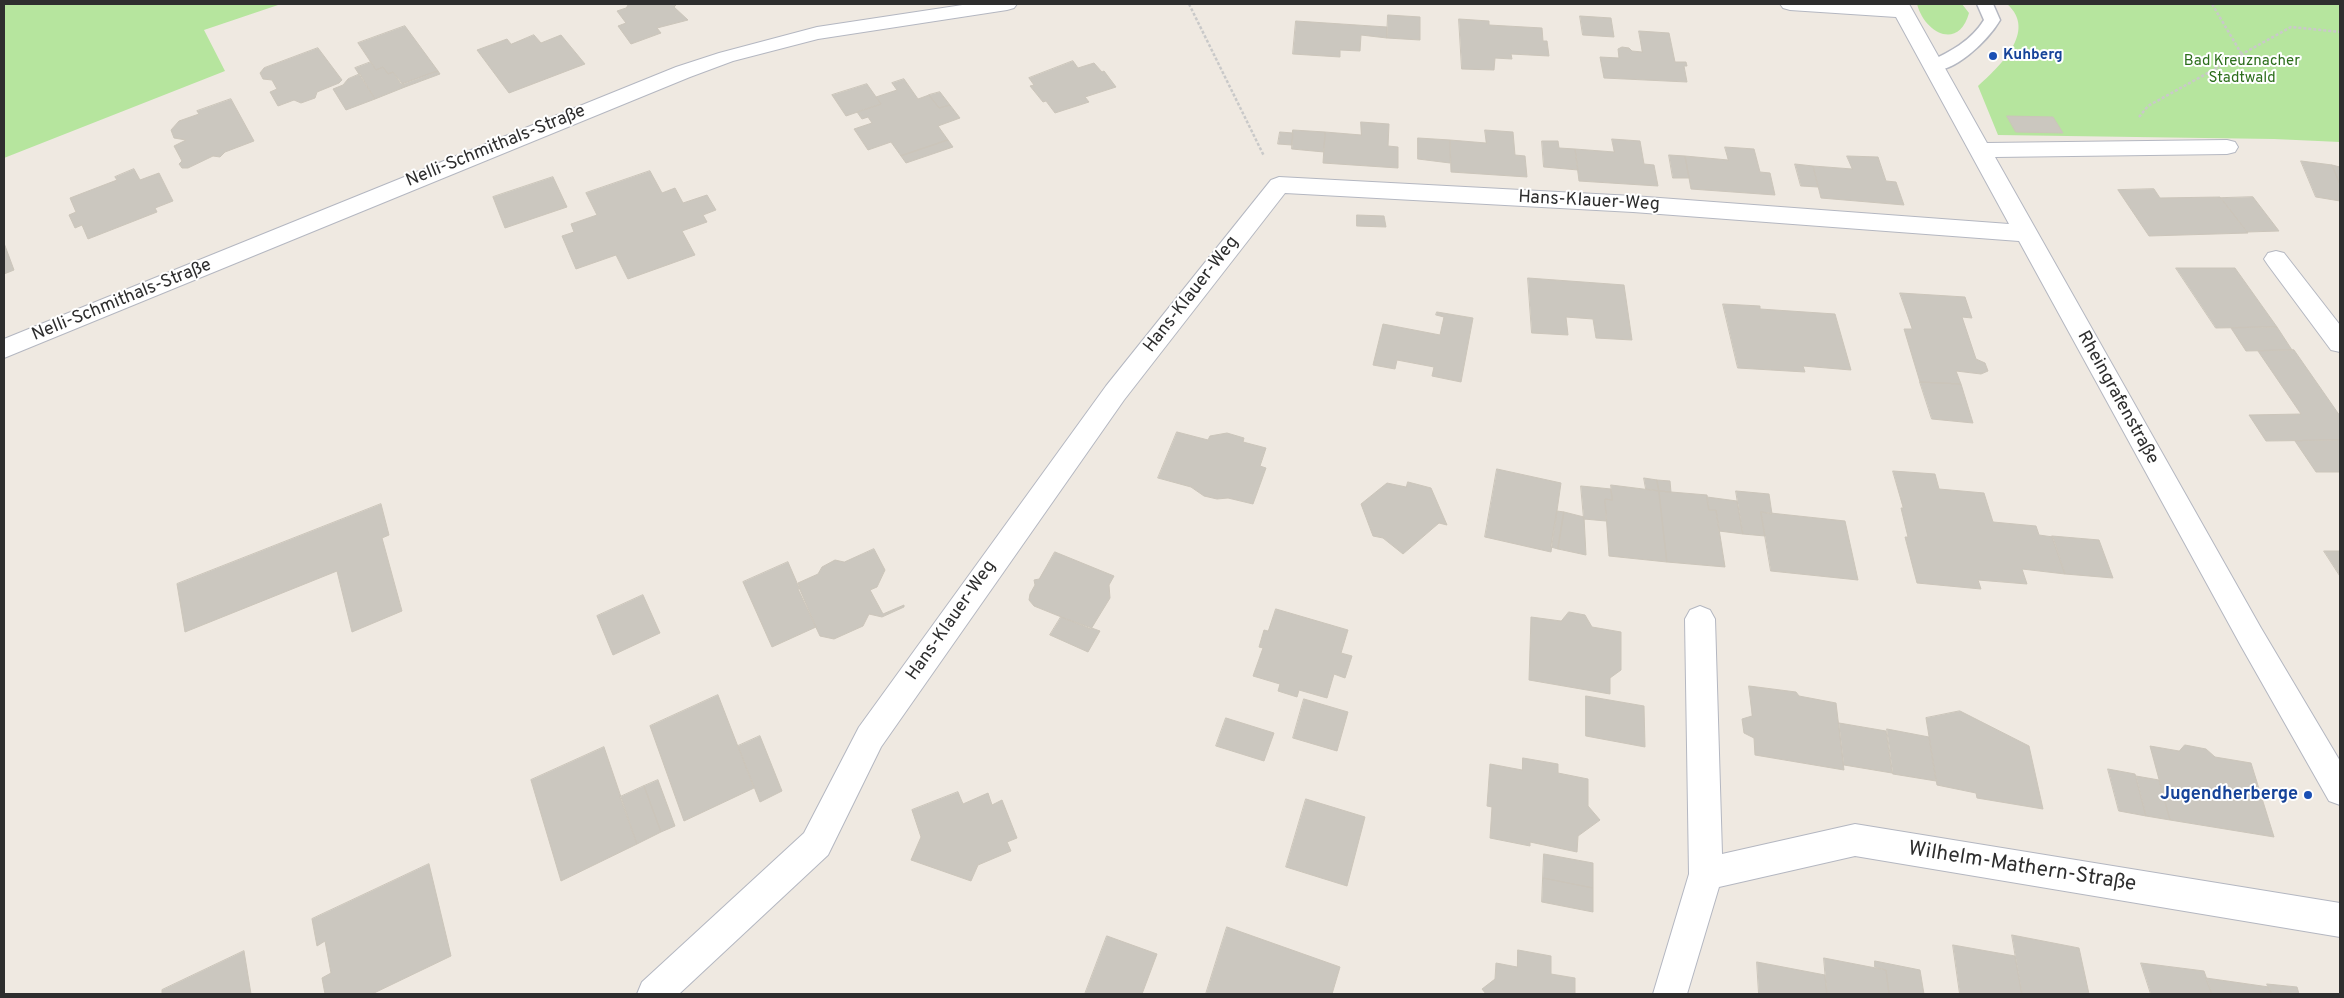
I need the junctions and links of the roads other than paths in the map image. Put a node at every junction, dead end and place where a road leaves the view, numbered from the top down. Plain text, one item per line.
1 (1007, 4) edge
2 (1790, 4) edge
3 (1985, 4) edge
4 (1901, 8) edge
5 (1934, 66) junction
6 (2227, 147) dead end
7 (1980, 150) junction
8 (2025, 233) junction
9 (2276, 259) dead end
10 (2340, 343) edge
11 (4, 349) edge
12 (1700, 618) dead end
13 (2340, 790) edge
14 (1706, 874) junction
15 (2340, 920) edge
16 (654, 994) edge
17 (1670, 994) edge

1 - 11 street, Nelli-Schmithals-Straße
2 - 4 street
3 - 5 lane
4 - 5 street, Rheingrafenstraße
5 - 7 street, Rheingrafenstraße
6 - 7 street
7 - 8 street, Rheingrafenstraße
8 - 13 street, Rheingrafenstraße
8 - 16 street, Hans-Klauer-Weg
9 - 10 street
12 - 14 street
14 - 15 street, Wilhelm-Mathern-Straße
14 - 17 street

